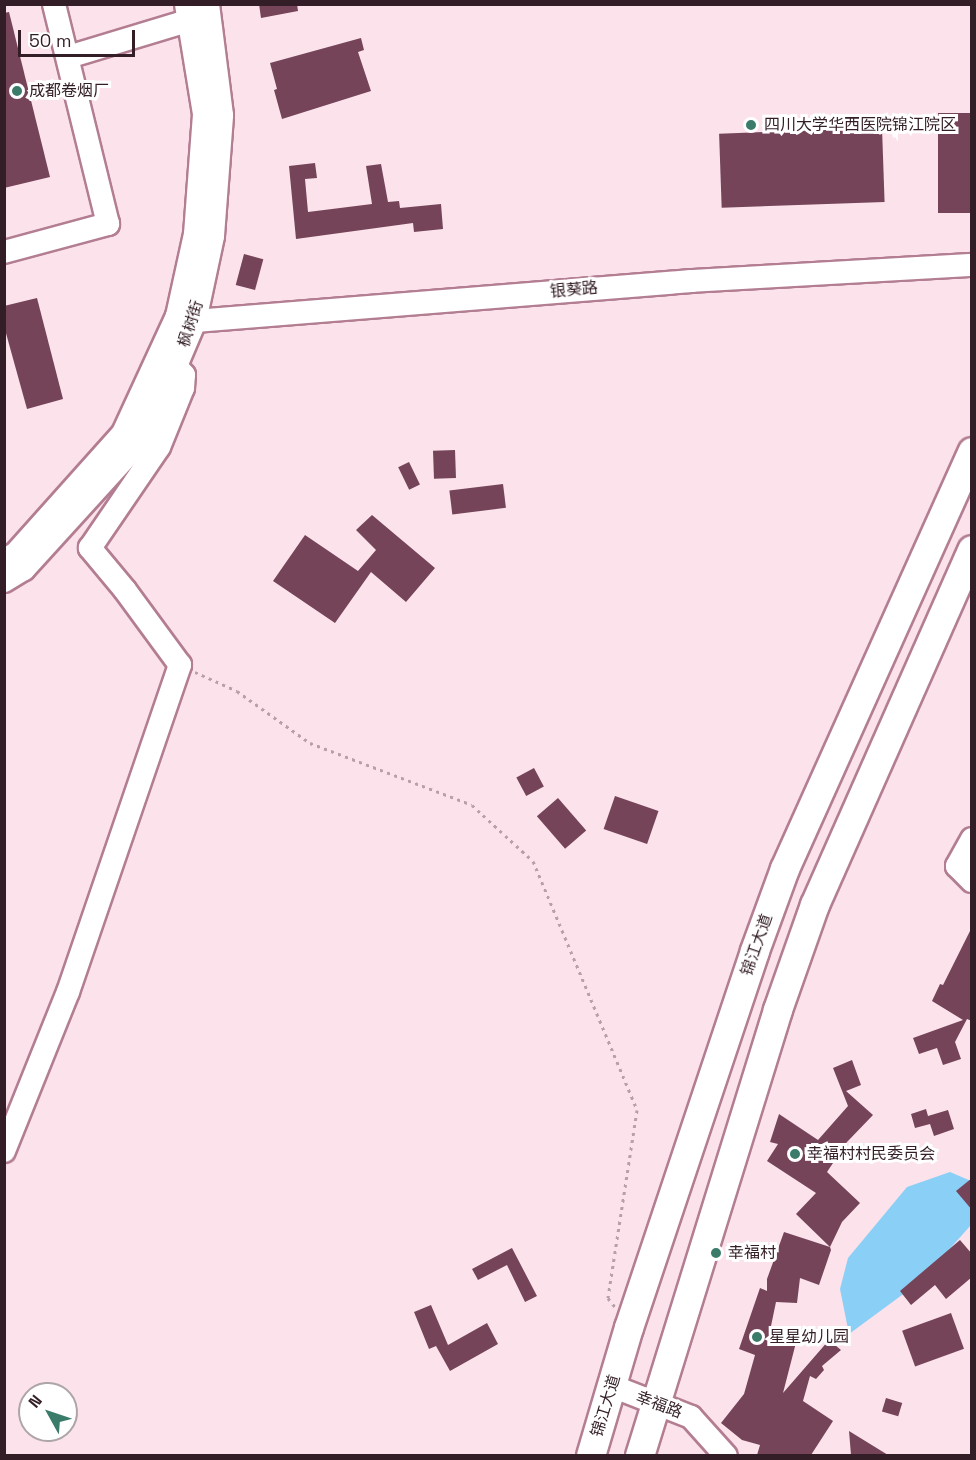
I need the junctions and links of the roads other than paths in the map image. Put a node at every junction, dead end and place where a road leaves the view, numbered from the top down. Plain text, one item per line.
1 (54, 4) edge
2 (198, 11) edge
3 (68, 57) junction
4 (4, 252) edge
5 (972, 265) edge
6 (186, 318) junction
7 (168, 361) junction
8 (972, 452) edge
9 (972, 550) edge
10 (4, 560) edge
11 (4, 580) edge
12 (972, 839) edge
13 (972, 881) edge
14 (4, 1151) edge
15 (612, 1386) junction
16 (656, 1404) junction
17 (591, 1455) edge
18 (640, 1455) edge
19 (726, 1455) edge

1 - 3 street
2 - 3 street
2 - 6 street, 枫树街
3 - 4 street
5 - 6 street, 银葵路
6 - 7 street, 枫树街
7 - 10 street, 枫树街
7 - 11 street, 枫树街
7 - 14 street
8 - 15 main road, 锦江大道
9 - 16 main road
12 - 13 street
15 - 16 street, 幸福路
15 - 17 main road, 锦江大道
16 - 18 main road
16 - 19 street, 幸福路

